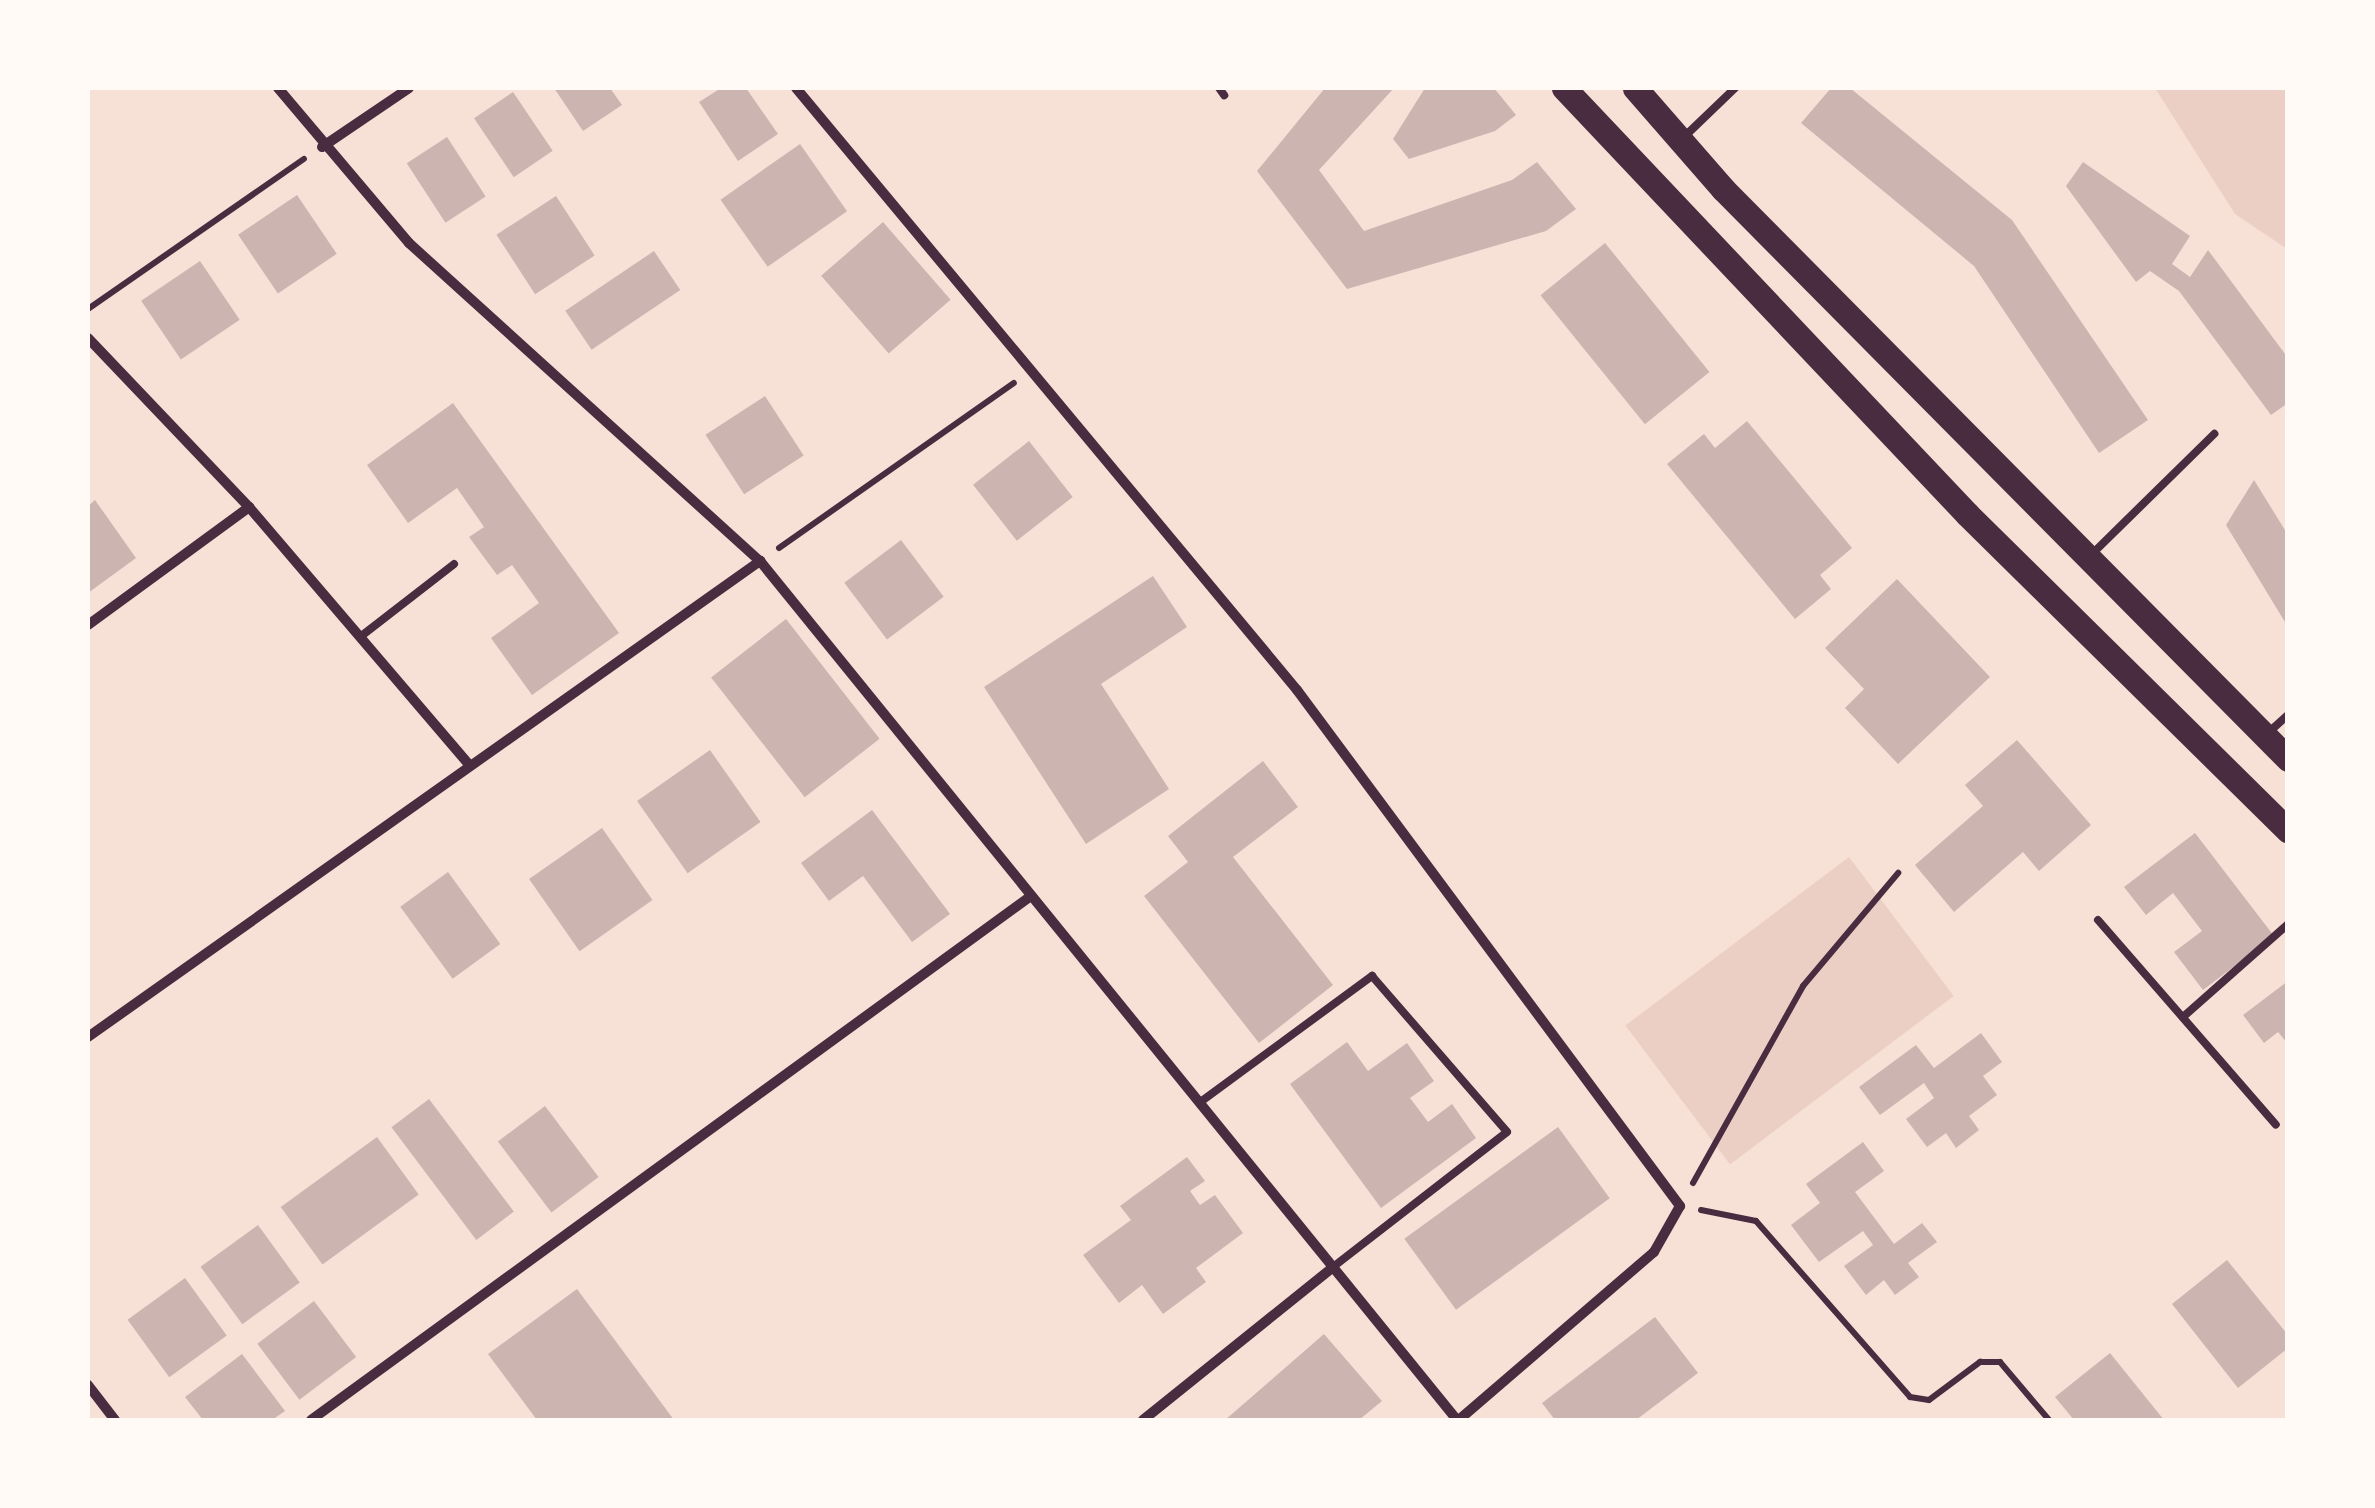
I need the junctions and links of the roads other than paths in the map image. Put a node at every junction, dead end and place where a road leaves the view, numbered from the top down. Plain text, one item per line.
1 (278, 88) edge
2 (409, 88) edge
3 (796, 88) edge
4 (1564, 88) edge
5 (1635, 88) edge
6 (1735, 88) edge
7 (1680, 140) junction
8 (322, 147) junction
9 (88, 338) edge
10 (2214, 434) dead end
11 (249, 507) junction
12 (2088, 558) junction
13 (760, 561) junction
14 (454, 564) dead end
15 (88, 625) edge
16 (360, 637) junction
17 (2288, 715) edge
18 (2264, 738) junction
19 (2288, 759) edge
20 (470, 766) junction
21 (2288, 831) edge
22 (1030, 896) junction
23 (2098, 920) dead end
24 (2288, 924) edge
25 (2182, 1017) junction
26 (88, 1037) edge
27 (1199, 1103) junction
28 (2276, 1124) dead end
29 (1332, 1267) junction
30 (88, 1385) edge
31 (116, 1420) edge
32 (311, 1420) edge
33 (1143, 1420) edge
34 (1458, 1420) edge

1 - 8 street
2 - 8 street
3 - 34 street
4 - 21 main road
5 - 7 main road
6 - 7 lane
7 - 12 main road
8 - 13 street
9 - 11 street
10 - 12 lane
11 - 15 street
11 - 16 street
12 - 18 main road
13 - 20 street
13 - 22 street
14 - 16 lane
16 - 20 street
17 - 18 lane
18 - 19 main road
20 - 26 street
22 - 27 street
22 - 32 street
23 - 25 lane
24 - 25 lane
25 - 28 lane
27 - 29 street
27 - 29 lane
29 - 33 street
29 - 34 street
30 - 31 street

